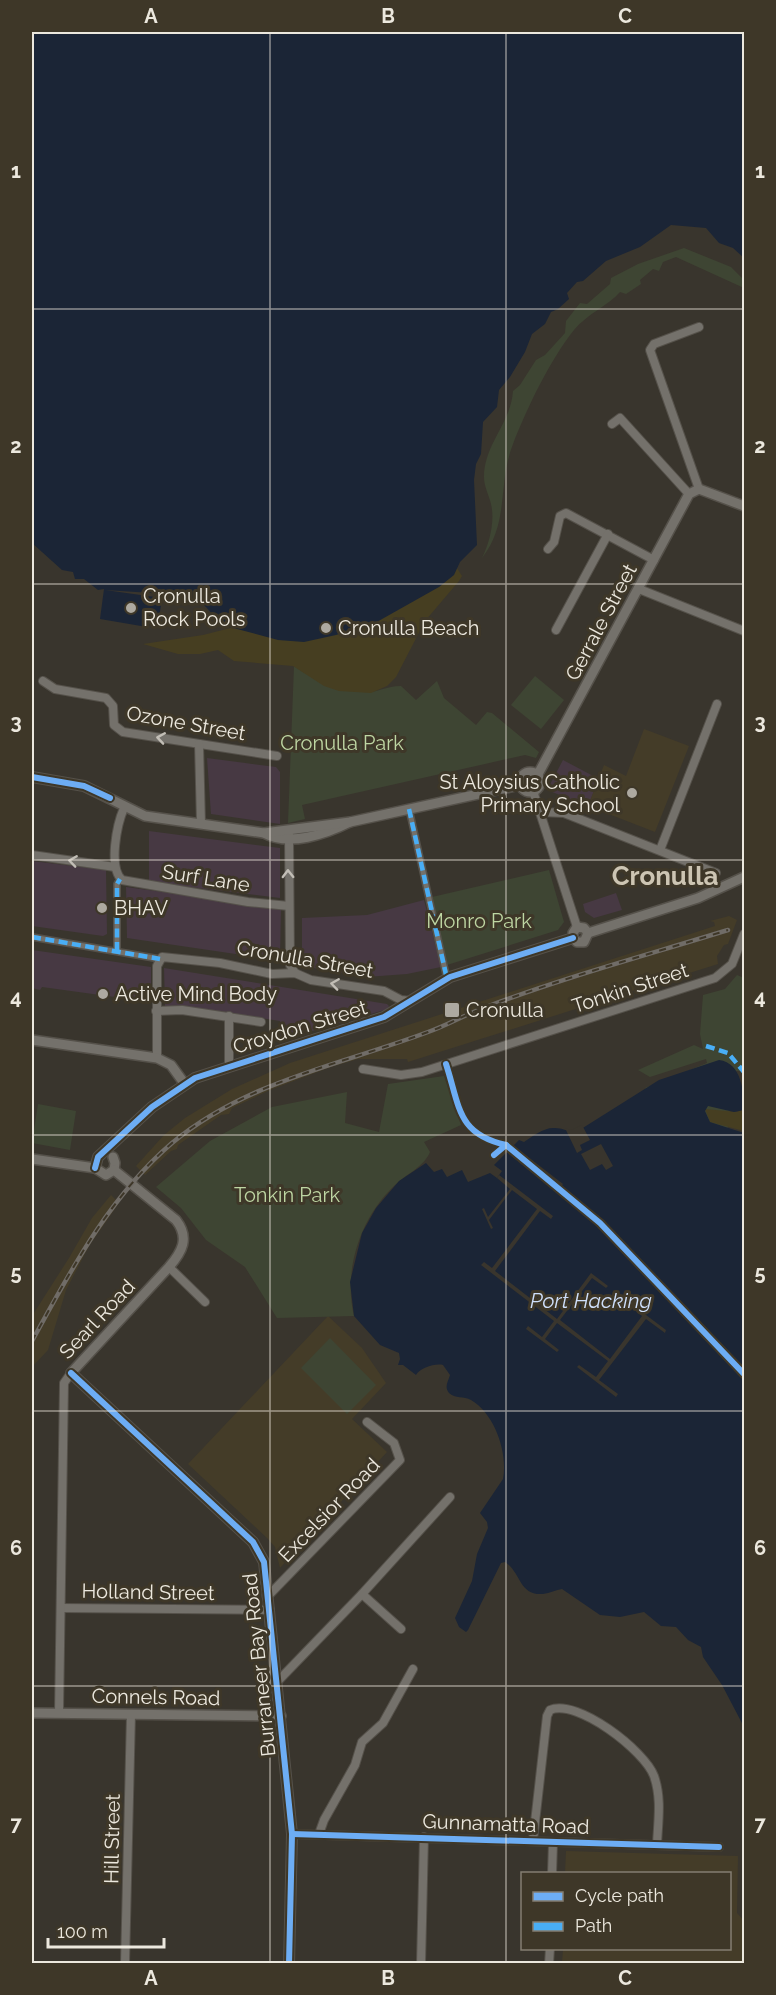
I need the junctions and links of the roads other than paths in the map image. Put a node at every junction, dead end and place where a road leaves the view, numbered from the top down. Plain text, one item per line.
1 (699, 327) dead end
2 (612, 424) dead end
3 (699, 489) junction
4 (689, 494) junction
5 (744, 506) edge
6 (608, 534) junction
7 (548, 549) dead end
8 (654, 560) junction
9 (639, 589) junction
10 (556, 630) dead end
11 (744, 631) edge
12 (43, 681) dead end
13 (717, 704) dead end
14 (199, 744) junction
15 (277, 756) dead end
16 (537, 776) junction
17 (32, 777) edge
18 (520, 785) junction
19 (533, 791) junction
20 (124, 808) junction
21 (409, 809) junction
22 (541, 812) junction
23 (201, 824) junction
24 (289, 836) junction
25 (660, 850) junction
26 (32, 855) edge
27 (115, 867) junction
28 (716, 873) dead end
29 (744, 877) edge
30 (120, 879) junction
31 (289, 906) junction
32 (577, 927) junction
33 (588, 933) junction
34 (744, 934) edge
35 (32, 937) edge
36 (573, 938) junction
37 (117, 951) junction
38 (160, 959) junction
39 (295, 973) junction
40 (447, 979) junction
41 (411, 1001) junction
42 (156, 1011) junction
43 (229, 1016) junction
44 (261, 1022) dead end
45 (32, 1040) edge
46 (157, 1058) junction
47 (229, 1066) junction
48 (363, 1069) dead end
49 (184, 1083) junction
50 (108, 1156) junction
51 (32, 1159) edge
52 (95, 1168) junction
53 (114, 1170) junction
54 (169, 1267) junction
55 (205, 1302) dead end
56 (71, 1373) junction
57 (367, 1422) dead end
58 (450, 1497) dead end
59 (269, 1594) junction
60 (362, 1594) junction
61 (61, 1608) junction
62 (270, 1610) junction
63 (401, 1629) dead end
64 (413, 1669) dead end
65 (277, 1682) junction
66 (32, 1713) edge
67 (59, 1713) junction
68 (131, 1714) junction
69 (281, 1716) junction
70 (292, 1834) junction
71 (319, 1834) junction
72 (424, 1837) junction
73 (533, 1840) junction
74 (554, 1842) junction
75 (657, 1845) junction
76 (719, 1847) dead end
77 (552, 1872) edge
78 (125, 1964) edge
79 (289, 1964) edge
80 (421, 1964) edge

1 - 3 street
2 - 4 street
3 - 4 street
3 - 5 street
4 - 8 street, Gerrale Street
6 - 7 street
6 - 8 street
6 - 10 street
8 - 9 street, Gerrale Street
9 - 11 street
9 - 16 street, Gerrale Street
14 -> 12 street, Ozone Street
13 - 25 street
14 - 15 street, Ozone Street
14 - 23 street
16 - 18 street
16 - 19 street
17 - 20 street
18 - 19 street
18 - 21 street
19 - 22 street
20 - 23 street
20 - 27 street
21 - 24 street
21 - 40 street
22 - 25 street
22 - 32 street
23 - 24 street
31 -> 24 street
25 - 28 street
27 -> 26 street
27 - 30 street
29 - 33 street
30 - 31 street, Surf Lane
30 - 37 street
31 - 39 street
32 - 33 street
32 - 36 street
33 - 36 street
34 - 48 street, Tonkin Street
35 - 37 street
36 - 40 street
37 - 38 street
38 - 39 street, Cronulla Street
38 - 42 street
41 -> 39 street, Cronulla Street
40 - 41 street
41 - 47 street, Croydon Street
42 - 43 street
42 - 46 street
43 - 44 street
43 - 47 street
45 - 46 street
46 - 49 street
47 - 49 street, Croydon Street
49 - 50 street, Croydon Street
50 - 52 street
50 - 53 street
51 - 52 street
52 - 53 street
53 - 54 street, Searl Road
54 - 55 street
54 - 56 street, Searl Road
56 - 59 street, Burraneer Bay Road
56 - 61 street, Searl Road
57 - 59 street, Excelsior Road
58 - 60 street
59 - 62 street, Burraneer Bay Road
60 - 63 street
60 - 65 street
61 - 62 street, Holland Street
61 - 67 street, Searl Road
62 - 65 street, Burraneer Bay Road
64 - 71 street
65 - 69 street, Burraneer Bay Road
66 - 67 street, Connels Road
67 - 68 street, Connels Road
68 - 69 street, Connels Road
68 - 78 street, Hill Street
69 - 70 street, Burraneer Bay Road
70 - 71 street, Gunnamatta Road
70 - 79 street, Burraneer Bay Road
71 - 72 street, Gunnamatta Road
72 - 73 street, Gunnamatta Road
72 - 80 street
73 - 74 street, Gunnamatta Road
73 - 75 street
74 - 75 street, Gunnamatta Road
74 - 77 street
75 - 76 street, Gunnamatta Road

